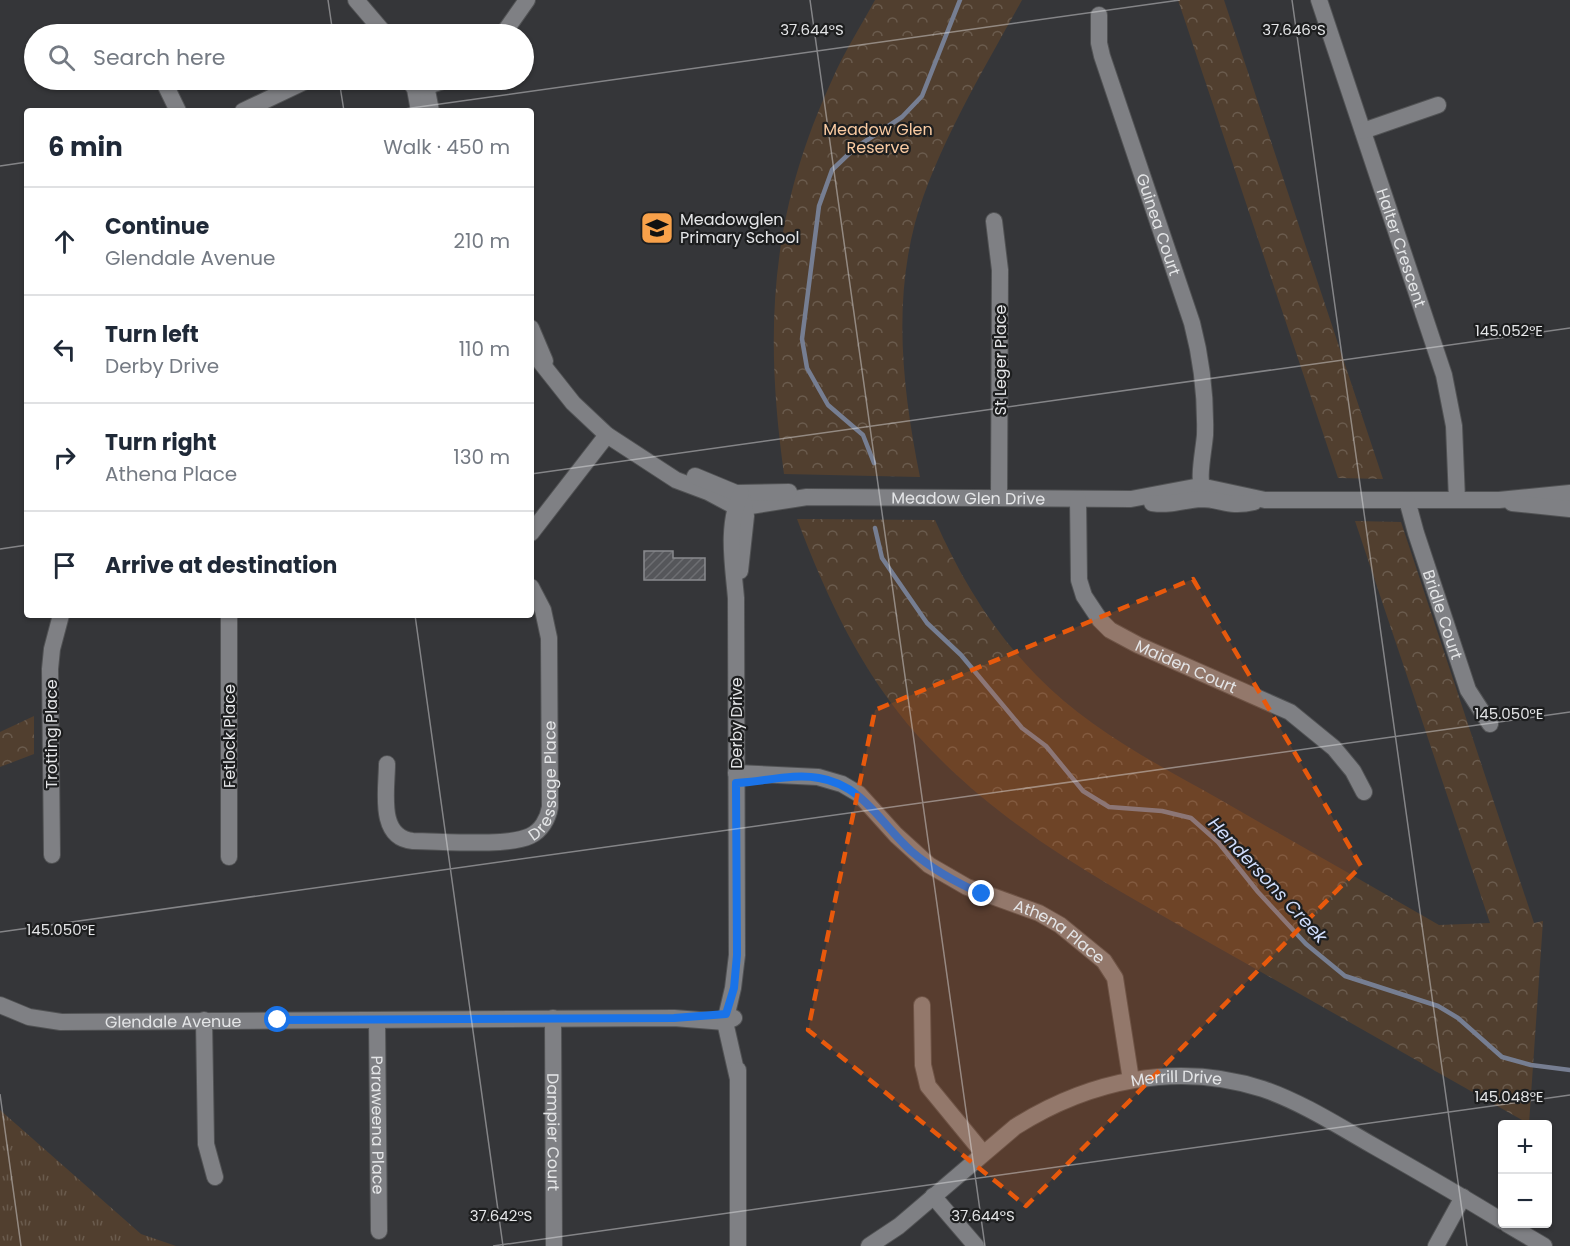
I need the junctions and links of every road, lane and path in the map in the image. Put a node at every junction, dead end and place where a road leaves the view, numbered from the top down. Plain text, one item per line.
1 (356, 0) edge
2 (527, 0) edge
3 (1319, 0) edge
4 (1099, 15) dead end
5 (373, 24) edge
6 (510, 24) edge
7 (168, 90) edge
8 (287, 90) edge
9 (421, 90) edge
10 (424, 90) edge
11 (1438, 105) dead end
12 (177, 108) edge
13 (249, 108) edge
14 (419, 108) edge
15 (430, 108) edge
16 (1363, 130) junction
17 (994, 221) dead end
18 (534, 336) edge
19 (534, 354) edge
20 (549, 373) junction
21 (607, 435) junction
22 (1205, 491) junction
23 (1570, 493) edge
24 (999, 498) junction
25 (1078, 499) junction
26 (1407, 500) junction
27 (1457, 500) junction
28 (1499, 500) junction
29 (741, 503) junction
30 (1570, 509) edge
31 (534, 529) edge
32 (534, 592) edge
33 (60, 618) edge
34 (229, 618) edge
35 (1490, 724) dead end
36 (387, 764) dead end
37 (736, 778) junction
38 (1364, 792) dead end
39 (52, 855) dead end
40 (229, 857) dead end
41 (0, 1005) edge
42 (922, 1005) dead end
43 (553, 1018) junction
44 (728, 1018) junction
45 (204, 1020) junction
46 (377, 1020) junction
47 (1131, 1080) junction
48 (983, 1153) junction
49 (215, 1178) dead end
50 (933, 1196) junction
51 (1463, 1197) junction
52 (1498, 1218) edge
53 (1514, 1228) edge
54 (379, 1232) dead end
55 (554, 1246) edge
56 (738, 1246) edge
57 (869, 1246) edge
58 (976, 1246) edge
59 (1436, 1246) edge
60 (1544, 1246) edge

1 - 5 street
2 - 6 street
3 - 16 street, Halter Crescent
4 - 22 street, Guinea Court
7 - 12 street
8 - 13 street
9 - 14 street
10 - 15 street
11 - 16 street
16 - 27 street, Halter Crescent
17 - 24 street, St Leger Place
18 - 20 street, Meadow Glen Drive
19 - 20 street, Meadow Glen Drive
20 - 21 street, Meadow Glen Drive
21 - 29 street, Meadow Glen Drive
21 - 31 street
22 - 25 street, Meadow Glen Drive
22 - 26 street, Meadow Glen Drive
23 - 28 street, Meadow Glen Drive
24 - 25 street, Meadow Glen Drive
24 - 29 street, Meadow Glen Drive
25 - 38 street, Maiden Court
26 - 27 street, Meadow Glen Drive
26 - 35 street, Bridle Court
27 - 28 street, Meadow Glen Drive
28 - 30 street, Meadow Glen Drive
29 - 37 street, Derby Drive
32 - 36 street, Dressage Place
33 - 39 street, Trotting Place
34 - 40 street, Fetlock Place
37 - 44 street, Derby Drive
37 - 47 street, Athena Place
41 - 45 street, Glendale Avenue
42 - 48 street
43 - 44 street, Glendale Avenue
43 - 46 street, Glendale Avenue
43 - 55 street, Dampier Court
44 - 56 street, Derby Drive
45 - 46 street, Glendale Avenue
45 - 49 street
46 - 54 street, Paraweena Place
47 - 48 street, Merrill Drive
47 - 51 street, Merrill Drive
48 - 50 street, Merrill Drive
50 - 57 street, Merrill Drive
50 - 58 street
51 - 52 street, Merrill Drive
51 - 59 street
53 - 60 street

